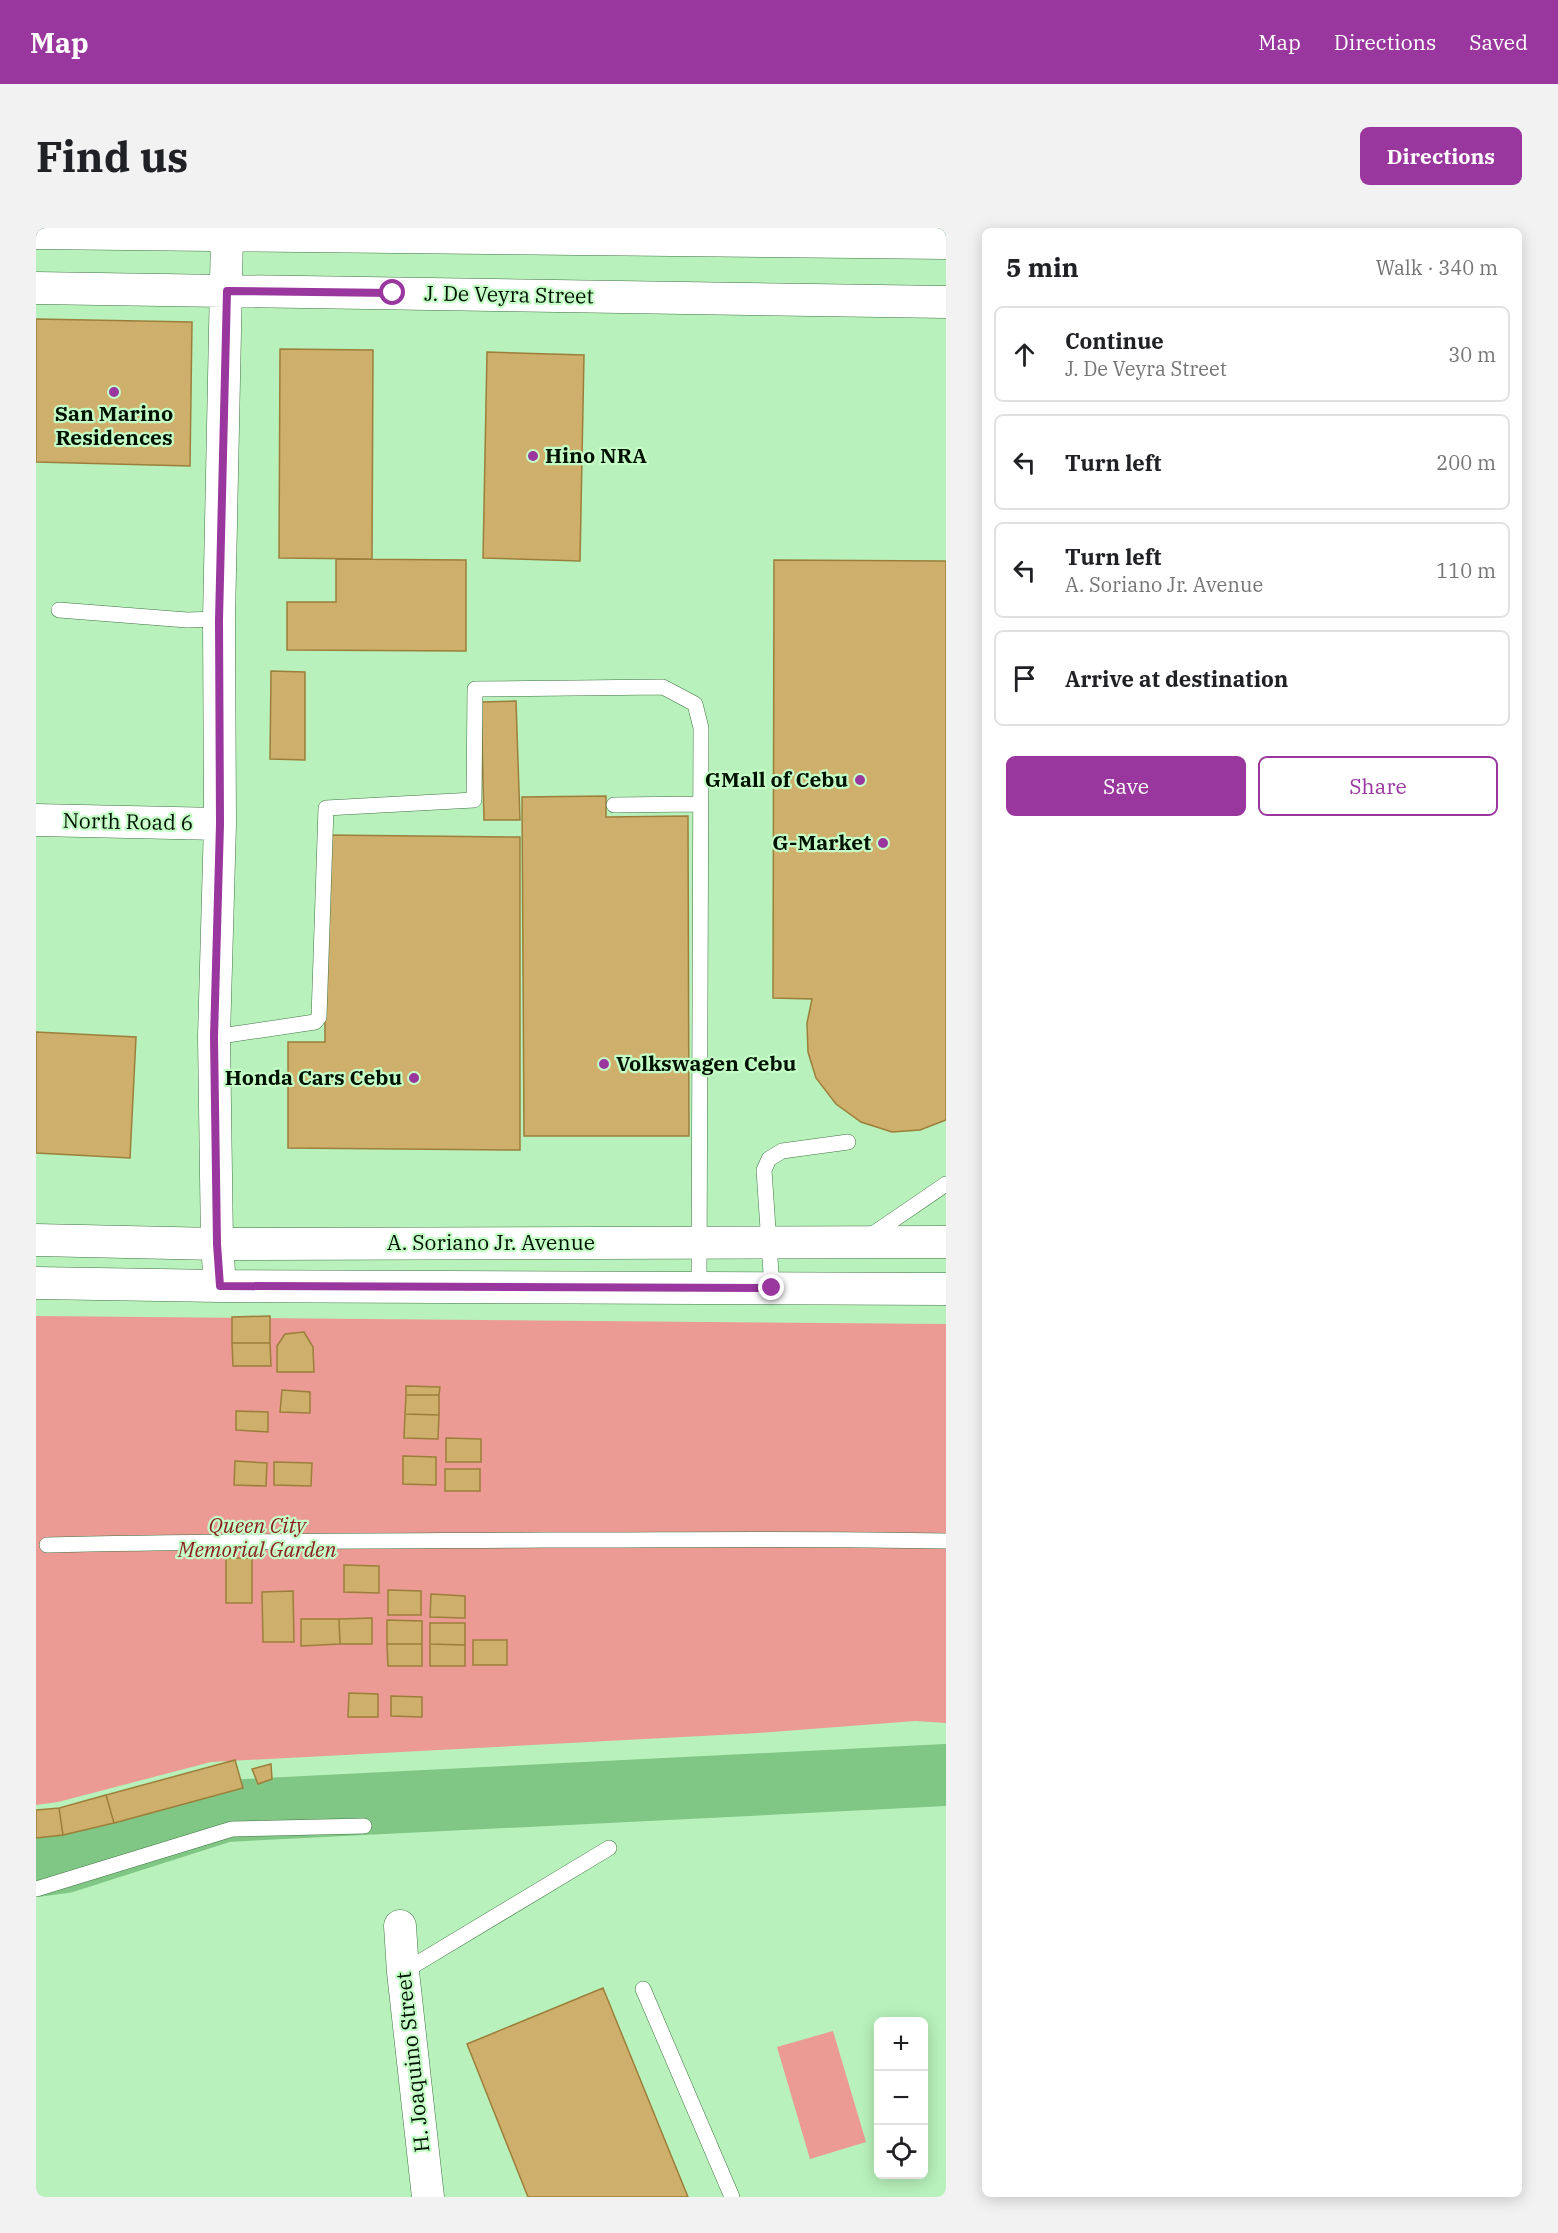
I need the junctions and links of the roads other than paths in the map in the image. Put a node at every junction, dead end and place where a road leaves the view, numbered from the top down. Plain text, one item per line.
1 (36, 233) edge
2 (227, 235) junction
3 (946, 243) edge
4 (36, 288) edge
5 (227, 291) junction
6 (946, 302) edge
7 (59, 610) dead end
8 (219, 620) junction
9 (614, 804) dead end
10 (699, 804) junction
11 (36, 820) edge
12 (220, 824) junction
13 (214, 1037) junction
14 (848, 1142) dead end
15 (946, 1184) edge
16 (36, 1240) edge
17 (860, 1242) junction
18 (946, 1242) edge
19 (699, 1243) junction
20 (769, 1243) junction
21 (217, 1244) junction
22 (36, 1283) edge
23 (220, 1286) junction
24 (699, 1288) junction
25 (772, 1288) junction
26 (946, 1289) edge
27 (946, 1541) edge
28 (47, 1545) dead end
29 (364, 1826) dead end
30 (609, 1848) dead end
31 (36, 1889) edge
32 (400, 1926) dead end
33 (402, 1972) junction
34 (643, 1989) dead end
35 (428, 2197) edge
36 (732, 2197) edge

1 - 2 street
2 - 3 street
2 - 5 street
4 - 5 street, J. De Veyra Street
5 - 6 street, J. De Veyra Street
5 - 8 street
7 - 8 lane
8 - 12 street
9 - 10 lane
10 - 13 lane
10 - 19 lane
11 - 12 street, North Road 6
12 - 13 street
13 - 21 street
14 - 20 lane
15 - 17 lane
16 - 21 street, A. Soriano Jr. Avenue
17 - 18 street, A. Soriano Jr. Avenue
17 - 20 street, A. Soriano Jr. Avenue
19 - 20 street, A. Soriano Jr. Avenue
19 - 21 street, A. Soriano Jr. Avenue
19 - 24 lane
20 - 25 lane
21 - 23 street
22 - 23 street, A. Soriano Jr. Avenue
23 - 24 street, A. Soriano Jr. Avenue
24 - 25 street, A. Soriano Jr. Avenue
25 - 26 street, A. Soriano Jr. Avenue
27 - 28 lane
29 - 31 lane
30 - 33 lane
32 - 33 street, H. Joaquino Street
33 - 35 street, H. Joaquino Street
34 - 36 lane

